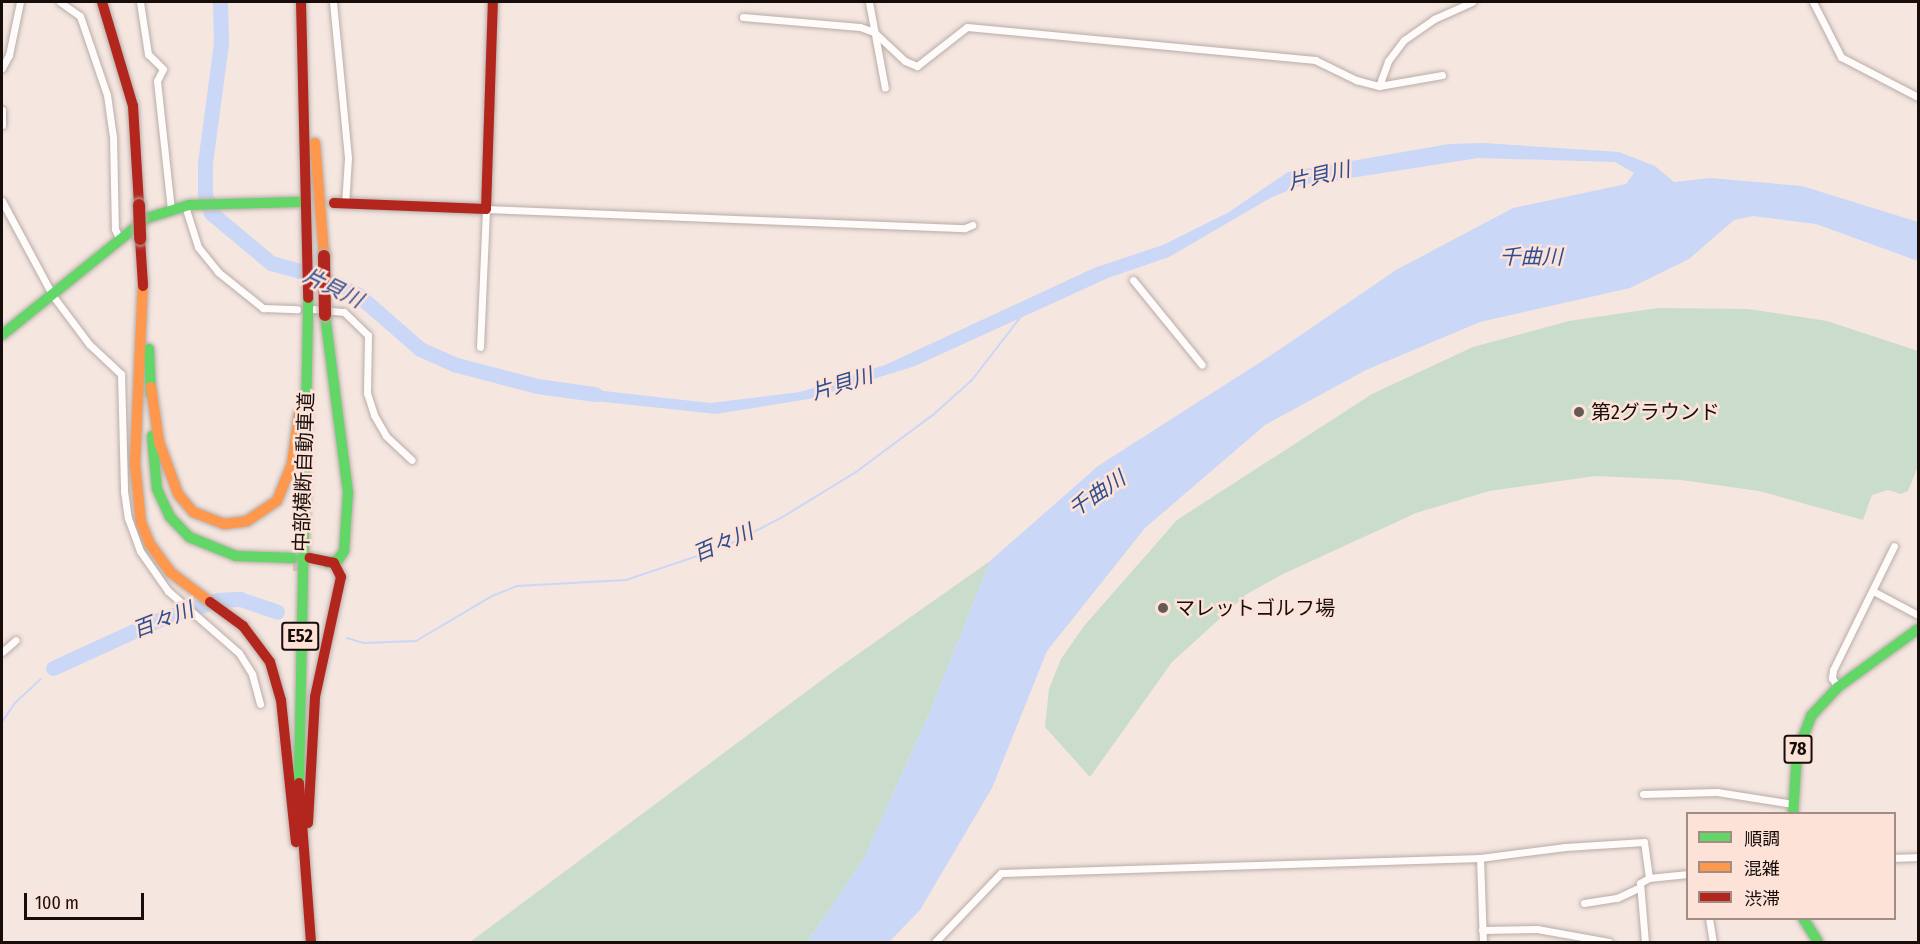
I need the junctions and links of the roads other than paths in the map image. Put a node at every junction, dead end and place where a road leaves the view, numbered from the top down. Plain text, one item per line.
1 (20, 2) edge
2 (60, 2) edge
3 (102, 2) edge
4 (140, 2) edge
5 (301, 2) edge
6 (333, 2) edge
7 (493, 2) edge
8 (869, 2) edge
9 (1472, 2) edge
10 (1814, 2) edge
11 (743, 17) dead end
12 (874, 32) junction
13 (306, 62) junction
14 (2, 68) edge
15 (1442, 75) dead end
16 (1379, 86) junction
17 (885, 88) dead end
18 (1918, 97) edge
19 (2, 110) edge
20 (2, 125) edge
21 (304, 199) junction
22 (2, 201) edge
23 (340, 203) joint
24 (187, 206) junction
25 (486, 208) junction
26 (171, 209) junction
27 (972, 225) dead end
28 (118, 238) junction
29 (1133, 280) dead end
30 (53, 296) junction
31 (309, 308) junction
32 (2, 335) edge
33 (480, 347) dead end
34 (1202, 365) dead end
35 (146, 386) junction
36 (412, 460) dead end
37 (1894, 546) dead end
38 (293, 561) tunnel mouth
39 (310, 561) tunnel mouth
40 (332, 562) junction
41 (1873, 591) junction
42 (1918, 615) edge
43 (1918, 629) edge
44 (16, 640) dead end
45 (2, 652) edge
46 (1838, 687) junction
47 (260, 704) dead end
48 (1643, 794) dead end
49 (1793, 809) edge
50 (1918, 857) edge
51 (1480, 858) junction
52 (1896, 858) edge
53 (1686, 874) edge
54 (1649, 878) junction
55 (1638, 888) junction
56 (306, 899) junction
57 (1584, 903) dead end
58 (1709, 920) edge
59 (1804, 920) edge
60 (1482, 930) junction
61 (310, 942) edge
62 (935, 942) edge
63 (1483, 942) edge
64 (1609, 942) edge
65 (1645, 942) edge
66 (1713, 942) edge
67 (1818, 942) edge

1 - 14 street
2 - 28 street
3 - 35 main road, bridge
4 - 26 street
5 - 13 main road, 中部横断自動車道 / E52
6 - 23 street
7 - 25 main road
8 - 12 street
9 - 16 street
10 - 18 street
11 - 12 street
12 - 16 street
12 - 17 street
13 - 21 main road, 中部横断自動車道 / E52
13 - 31 main road, bridge
15 - 16 street
19 - 20 street
21 - 24 main road
21 - 31 main road, 中部横断自動車道 / E52
22 - 30 street
23 - 25 main road
24 - 26 main road
24 - 31 street
25 - 27 street
25 - 33 street
26 - 28 main road
28 - 30 main road
29 - 34 street
30 - 32 main road
30 - 47 street
31 - 35 main road
31 - 36 street
31 - 40 main road
31 - 56 main road, 中部横断自動車道 / E52
35 - 38 main road
35 - 56 main road
37 - 41 street
39 - 40 main road
40 - 56 main road
41 - 42 street
41 - 46 street
43 - 46 main road, 78
44 - 45 street
46 - 49 main road, 78
48 - 49 street
50 - 52 street
51 - 54 street
51 - 60 street
51 - 62 street
53 - 54 street
54 - 55 street
55 - 57 street
55 - 65 street
56 - 61 main road, 中部横断自動車道 / E52
58 - 66 street
59 - 67 main road
60 - 63 street
60 - 64 street

